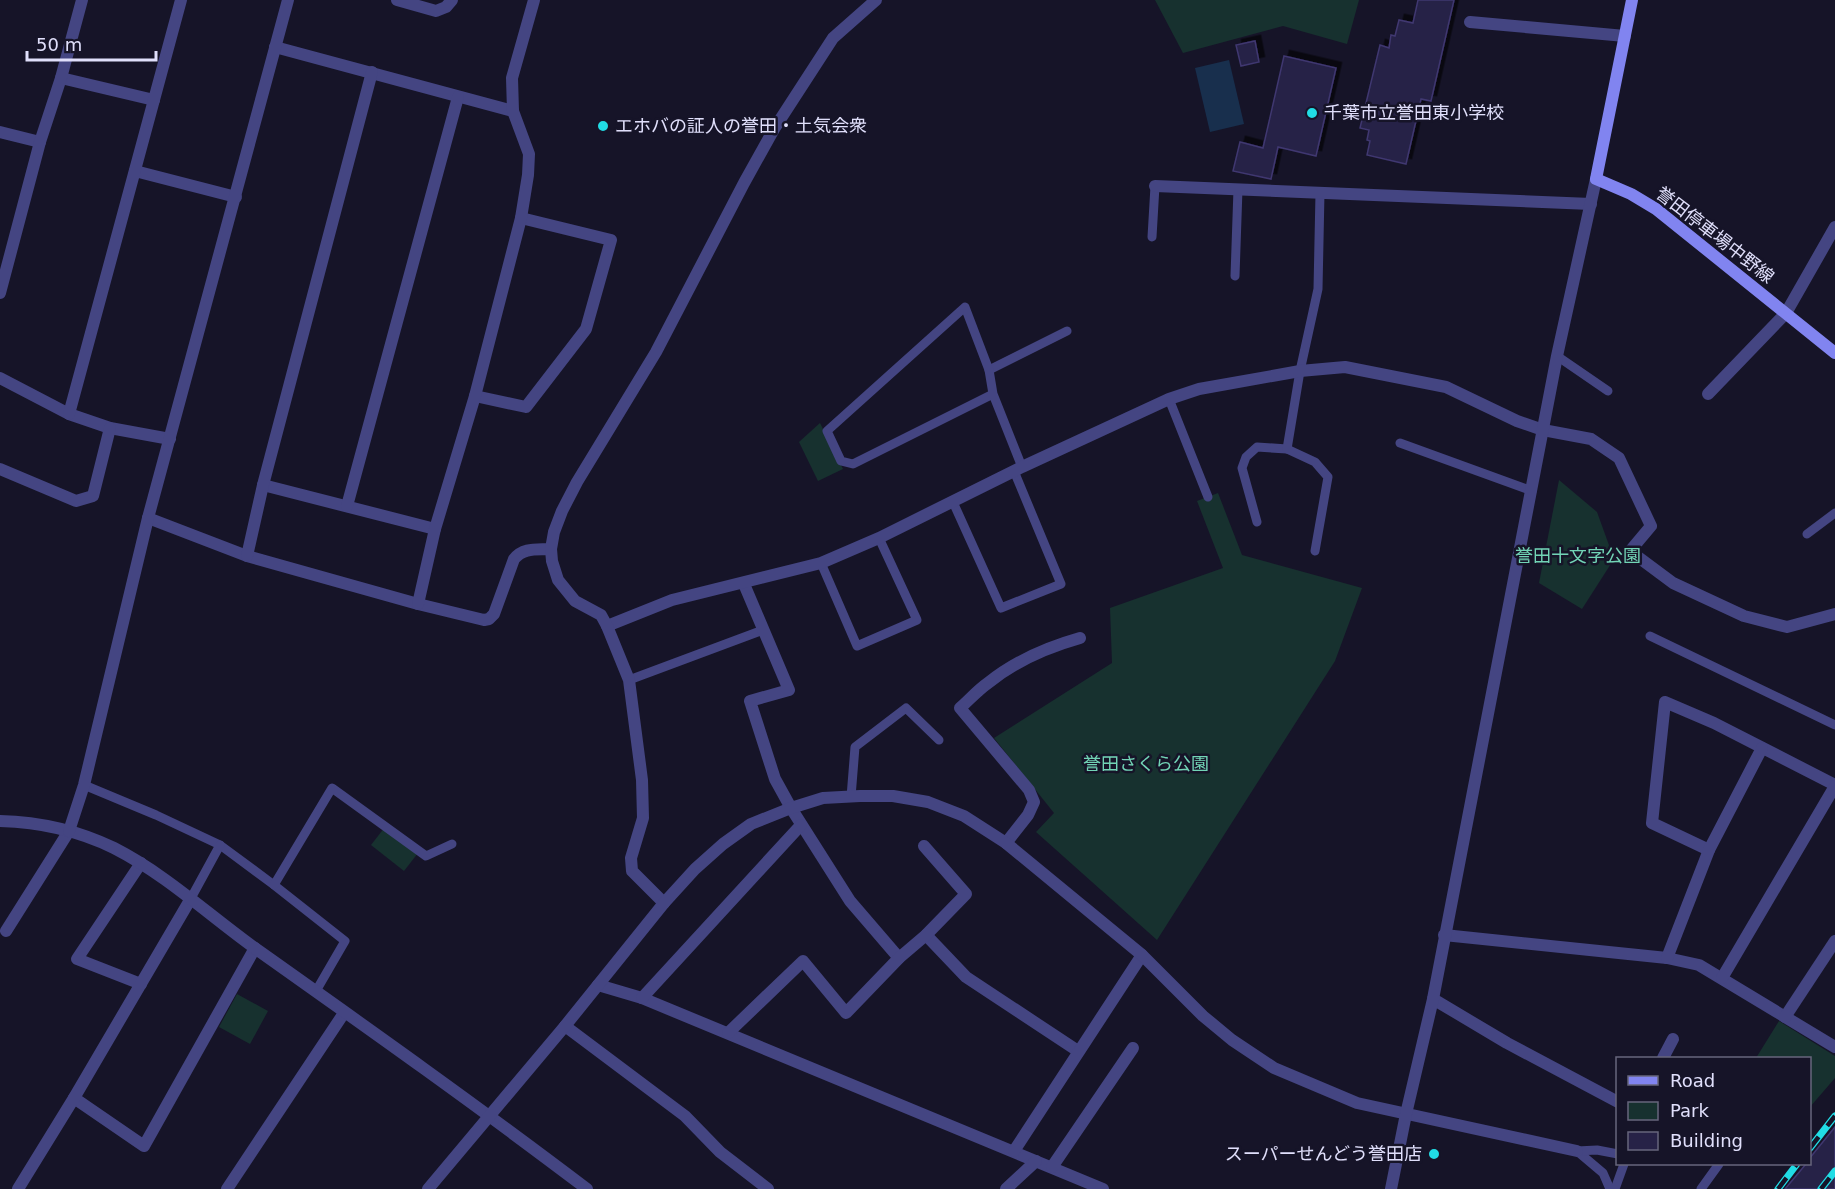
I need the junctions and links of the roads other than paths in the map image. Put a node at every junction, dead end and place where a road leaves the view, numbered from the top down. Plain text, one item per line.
1 (82, 0) edge
2 (181, 0) edge
3 (288, 0) edge
4 (397, 0) edge
5 (452, 0) edge
6 (534, 0) edge
7 (876, 0) edge
8 (1632, 0) edge
9 (1470, 22) dead end
10 (1625, 36) junction
11 (275, 47) junction
12 (372, 72) junction
13 (61, 78) junction
14 (458, 97) junction
15 (154, 100) junction
16 (513, 111) junction
17 (0, 132) edge
18 (40, 142) junction
19 (135, 171) junction
20 (1596, 178) junction
21 (1155, 186) joint
22 (1238, 189) junction
23 (1320, 193) junction
24 (236, 197) junction
25 (1591, 204) junction
26 (521, 218) junction
27 (1835, 227) edge
28 (1152, 237) dead end
29 (1235, 276) dead end
30 (0, 293) edge
31 (1786, 313) junction
32 (1067, 331) dead end
33 (1835, 353) edge
34 (1557, 356) junction
35 (989, 370) junction
36 (1300, 371) junction
37 (0, 378) edge
38 (1608, 391) dead end
39 (993, 394) junction
40 (1708, 394) dead end
41 (475, 396) junction
42 (1169, 399) junction
43 (69, 414) junction
44 (111, 428) junction
45 (1543, 430) junction
46 (170, 439) junction
47 (1400, 443) dead end
48 (1287, 449) junction
49 (1018, 469) junction
50 (0, 470) edge
51 (263, 484) junction
52 (1532, 491) junction
53 (1208, 497) dead end
54 (953, 502) junction
55 (347, 506) junction
56 (1835, 513) edge
57 (148, 518) junction
58 (1257, 522) dead end
59 (435, 529) junction
60 (1807, 534) dead end
61 (879, 538) junction
62 (551, 549) junction
63 (1315, 551) dead end
64 (247, 556) junction
65 (821, 564) junction
66 (744, 584) junction
67 (418, 604) junction
68 (1835, 614) edge
69 (608, 626) junction
70 (763, 630) junction
71 (1650, 636) dead end
72 (1080, 638) dead end
73 (629, 680) junction
74 (1835, 725) edge
75 (939, 740) dead end
76 (1762, 748) junction
77 (84, 785) junction
78 (1835, 785) edge
79 (851, 797) junction
80 (790, 808) junction
81 (0, 821) edge
82 (801, 825) junction
83 (69, 831) junction
84 (1006, 843) junction
85 (452, 844) dead end
86 (220, 845) junction
87 (924, 846) dead end
88 (1709, 850) junction
89 (141, 863) junction
90 (274, 885) junction
91 (190, 900) junction
92 (664, 903) junction
93 (6, 931) dead end
94 (926, 935) junction
95 (1444, 935) junction
96 (1835, 941) edge
97 (255, 948) junction
98 (1142, 955) junction
99 (1667, 957) junction
100 (899, 958) junction
101 (1722, 978) junction
102 (141, 984) junction
103 (598, 985) junction
104 (316, 992) junction
105 (642, 998) junction
106 (1433, 999) junction
107 (344, 1013) junction
108 (1785, 1017) junction
109 (565, 1026) junction
110 (728, 1033) junction
111 (1673, 1039) dead end
112 (1835, 1047) edge
113 (1133, 1048) dead end
114 (1078, 1051) junction
115 (1664, 1057) edge
116 (74, 1098) junction
117 (1616, 1101) edge
118 (489, 1114) junction
119 (1406, 1114) junction
120 (1014, 1151) junction
121 (1577, 1152) junction
122 (1616, 1154) edge
123 (1036, 1161) junction
124 (1624, 1165) edge
125 (1718, 1165) edge
126 (1052, 1167) junction
127 (18, 1189) edge
128 (227, 1189) edge
129 (428, 1189) edge
130 (587, 1189) edge
131 (768, 1189) edge
132 (1006, 1189) edge
133 (1103, 1189) edge
134 (1391, 1189) edge
135 (1613, 1189) edge
136 (1701, 1189) edge

1 - 13 street
2 - 15 street
3 - 11 street
4 - 5 street
6 - 16 street
7 - 62 street
8 - 10 main road
9 - 10 street
10 - 20 main road
11 - 12 street
11 - 24 street
12 - 14 street
12 - 51 street
13 - 15 street
13 - 18 street
14 - 16 street
14 - 55 street
15 - 19 street
16 - 26 street
17 - 18 street
18 - 30 street
19 - 24 street
19 - 43 street
20 - 25 street
20 - 31 main road, 誉田停車場中野線
21 - 22 street
21 - 28 lane
22 - 23 street
22 - 29 lane
23 - 25 street
23 - 36 lane
24 - 46 street
25 - 34 street
26 - 41 street
26 - 41 street
27 - 31 street
31 - 33 main road, 誉田停車場中野線
31 - 40 street
32 - 35 lane
34 - 38 lane
34 - 45 street
35 - 39 lane
35 - 39 lane
36 - 42 street
36 - 45 street
36 - 48 lane
37 - 43 street
39 - 49 lane
41 - 59 street
42 - 49 street
42 - 53 lane
43 - 44 street
44 - 46 street
44 - 50 street
45 - 52 street
45 - 68 street
46 - 57 street
47 - 52 lane
48 - 58 lane
48 - 63 lane
49 - 54 street
49 - 54 lane
51 - 55 street
51 - 64 street
52 - 95 street
54 - 61 street
55 - 59 street
56 - 60 lane
57 - 64 street
57 - 77 street
59 - 67 street
61 - 65 street
61 - 65 lane
62 - 67 street
62 - 69 street
64 - 67 street
65 - 66 street
66 - 69 street
66 - 70 street
69 - 73 street
70 - 73 lane
70 - 80 street
71 - 74 lane
72 - 84 street
73 - 92 street
75 - 79 lane
76 - 78 street
76 - 88 street
76 - 88 street
77 - 83 street
77 - 86 lane
78 - 101 street
79 - 80 street
79 - 84 street
80 - 82 street
80 - 92 street
81 - 83 street
82 - 100 street
82 - 105 street
83 - 89 street
83 - 93 street
84 - 98 street
85 - 90 lane
86 - 90 lane
86 - 91 lane
87 - 94 street
88 - 99 street
89 - 91 street
89 - 102 street
90 - 104 lane
91 - 97 street
91 - 102 street
92 - 103 street
94 - 100 street
94 - 114 street
95 - 99 street
95 - 106 street
96 - 108 street
97 - 104 street
97 - 116 street
98 - 114 street
98 - 119 street
99 - 101 street
100 - 110 street
101 - 108 street
102 - 116 street
103 - 105 street
103 - 109 street
104 - 107 street
105 - 110 street
106 - 117 street
106 - 119 street
107 - 118 street
107 - 128 street
108 - 112 street
109 - 118 street
109 - 131 street
110 - 120 street
111 - 115 street
113 - 126 street
114 - 120 street
116 - 127 street
118 - 129 street
118 - 130 street
119 - 121 street
119 - 134 street
120 - 123 street
121 - 122 lane
121 - 135 lane
123 - 126 street
123 - 132 street
124 - 135 lane
125 - 136 lane
126 - 133 street

